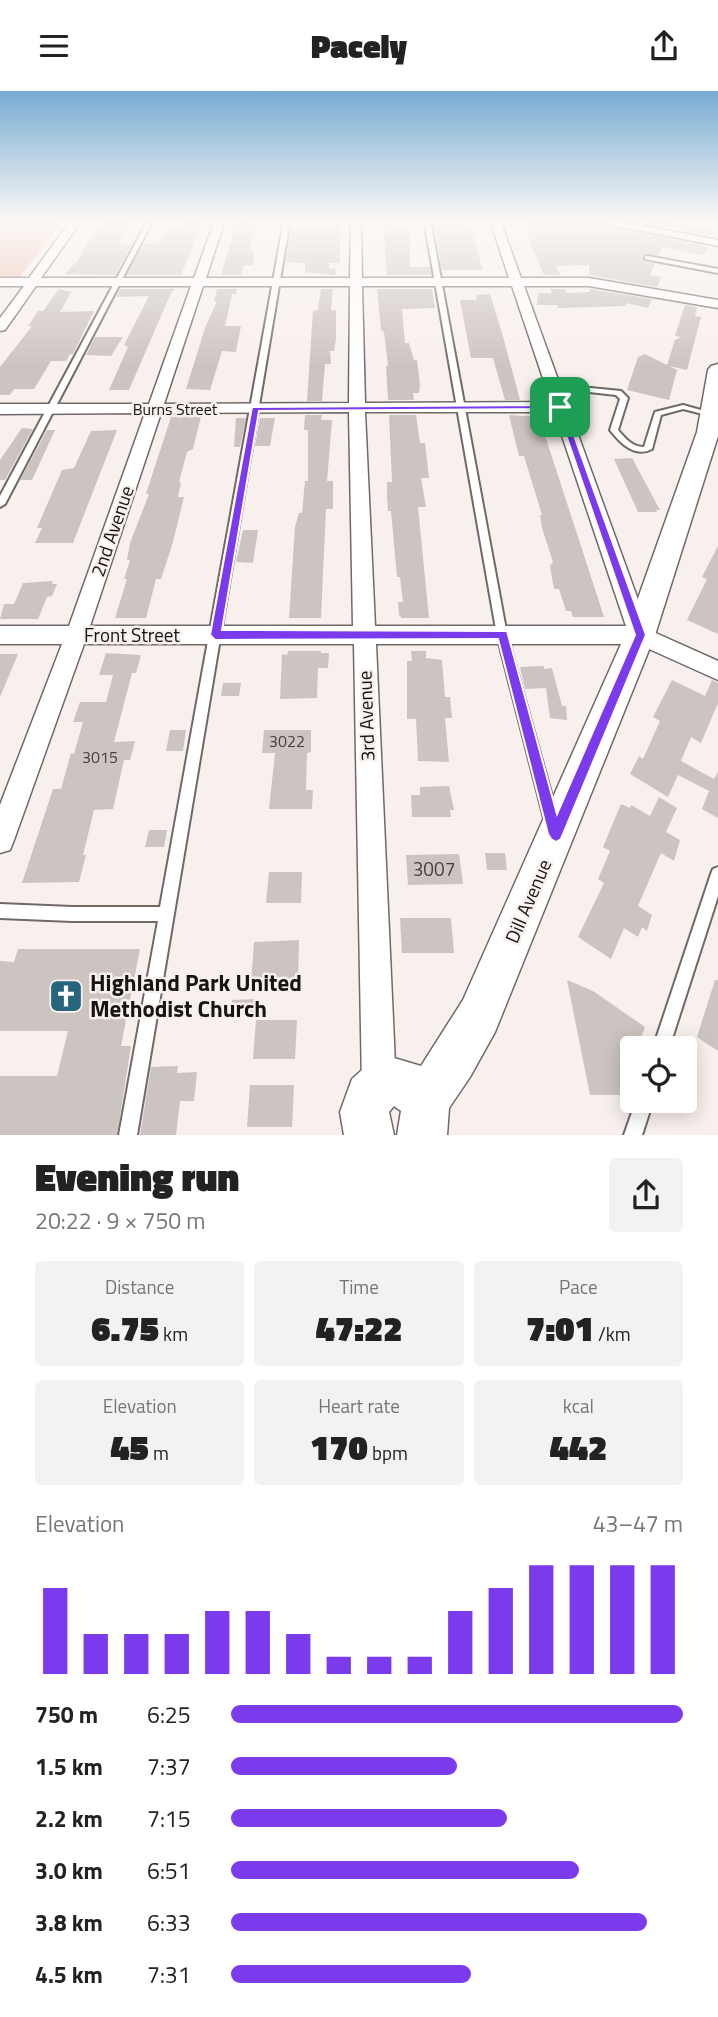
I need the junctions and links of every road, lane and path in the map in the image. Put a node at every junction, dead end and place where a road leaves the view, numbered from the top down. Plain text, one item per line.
1 (43, 269) edge
2 (125, 269) edge
3 (201, 269) edge
4 (280, 269) edge
5 (357, 269) edge
6 (436, 269) edge
7 (512, 269) edge
8 (439, 281) junction
9 (516, 281) junction
10 (0, 282) edge
11 (33, 282) junction
12 (118, 282) junction
13 (196, 282) junction
14 (357, 282) junction
15 (278, 283) junction
16 (718, 304) edge
17 (0, 327) edge
18 (718, 370) edge
19 (553, 386) junction
20 (463, 407) junction
21 (560, 407) junction
22 (357, 408) junction
23 (0, 409) edge
24 (50, 409) junction
25 (155, 409) junction
26 (255, 409) junction
27 (712, 427) edge
28 (0, 504) edge
29 (363, 634) junction
30 (0, 635) edge
31 (215, 635) junction
32 (502, 635) junction
33 (640, 635) junction
34 (76, 636) junction
35 (718, 671) edge
36 (556, 834) junction
37 (0, 840) edge
38 (718, 874) edge
39 (0, 911) edge
40 (167, 914) junction
41 (665, 1036) edge
42 (640, 1113) edge
43 (386, 1121) edge
44 (128, 1135) edge
45 (633, 1135) edge

1 - 11 street
2 - 12 lane
3 - 13 street, 2nd Avenue
4 - 15 lane
5 - 14 street, 3rd Avenue
6 - 8 lane
7 - 9 street
8 - 9 street
8 - 14 street
8 - 20 lane
9 - 16 street
9 - 19 street
10 - 11 street
11 - 12 street
11 - 17 street
12 - 13 street
12 - 24 lane
13 - 15 street
13 - 25 street, 2nd Avenue
14 - 15 street
14 - 22 street, 3rd Avenue
15 - 26 lane
18 - 27 street, Dill Avenue
19 - 21 street
19 - 27 lane
20 - 21 street, Burns Street
20 - 22 street, Burns Street
20 - 32 lane
21 - 33 street
22 - 26 street, Burns Street
22 - 29 street, 3rd Avenue
23 - 24 street, Burns Street
24 - 25 street, Burns Street
24 - 28 lane
25 - 26 street, Burns Street
25 - 34 street, 2nd Avenue
26 - 31 lane
27 - 33 street, Dill Avenue
29 - 31 street, Front Street
29 - 32 street, Front Street
29 - 43 street, 3rd Avenue
30 - 34 street, Front Street
31 - 34 street, Front Street
31 - 40 lane
32 - 33 street, Front Street
32 - 36 lane
33 - 35 street, Front Street
33 - 36 street, Dill Avenue
34 - 37 street, 2nd Avenue
36 - 43 street, Dill Avenue
38 - 41 lane
39 - 40 lane
40 - 44 lane
42 - 45 lane

